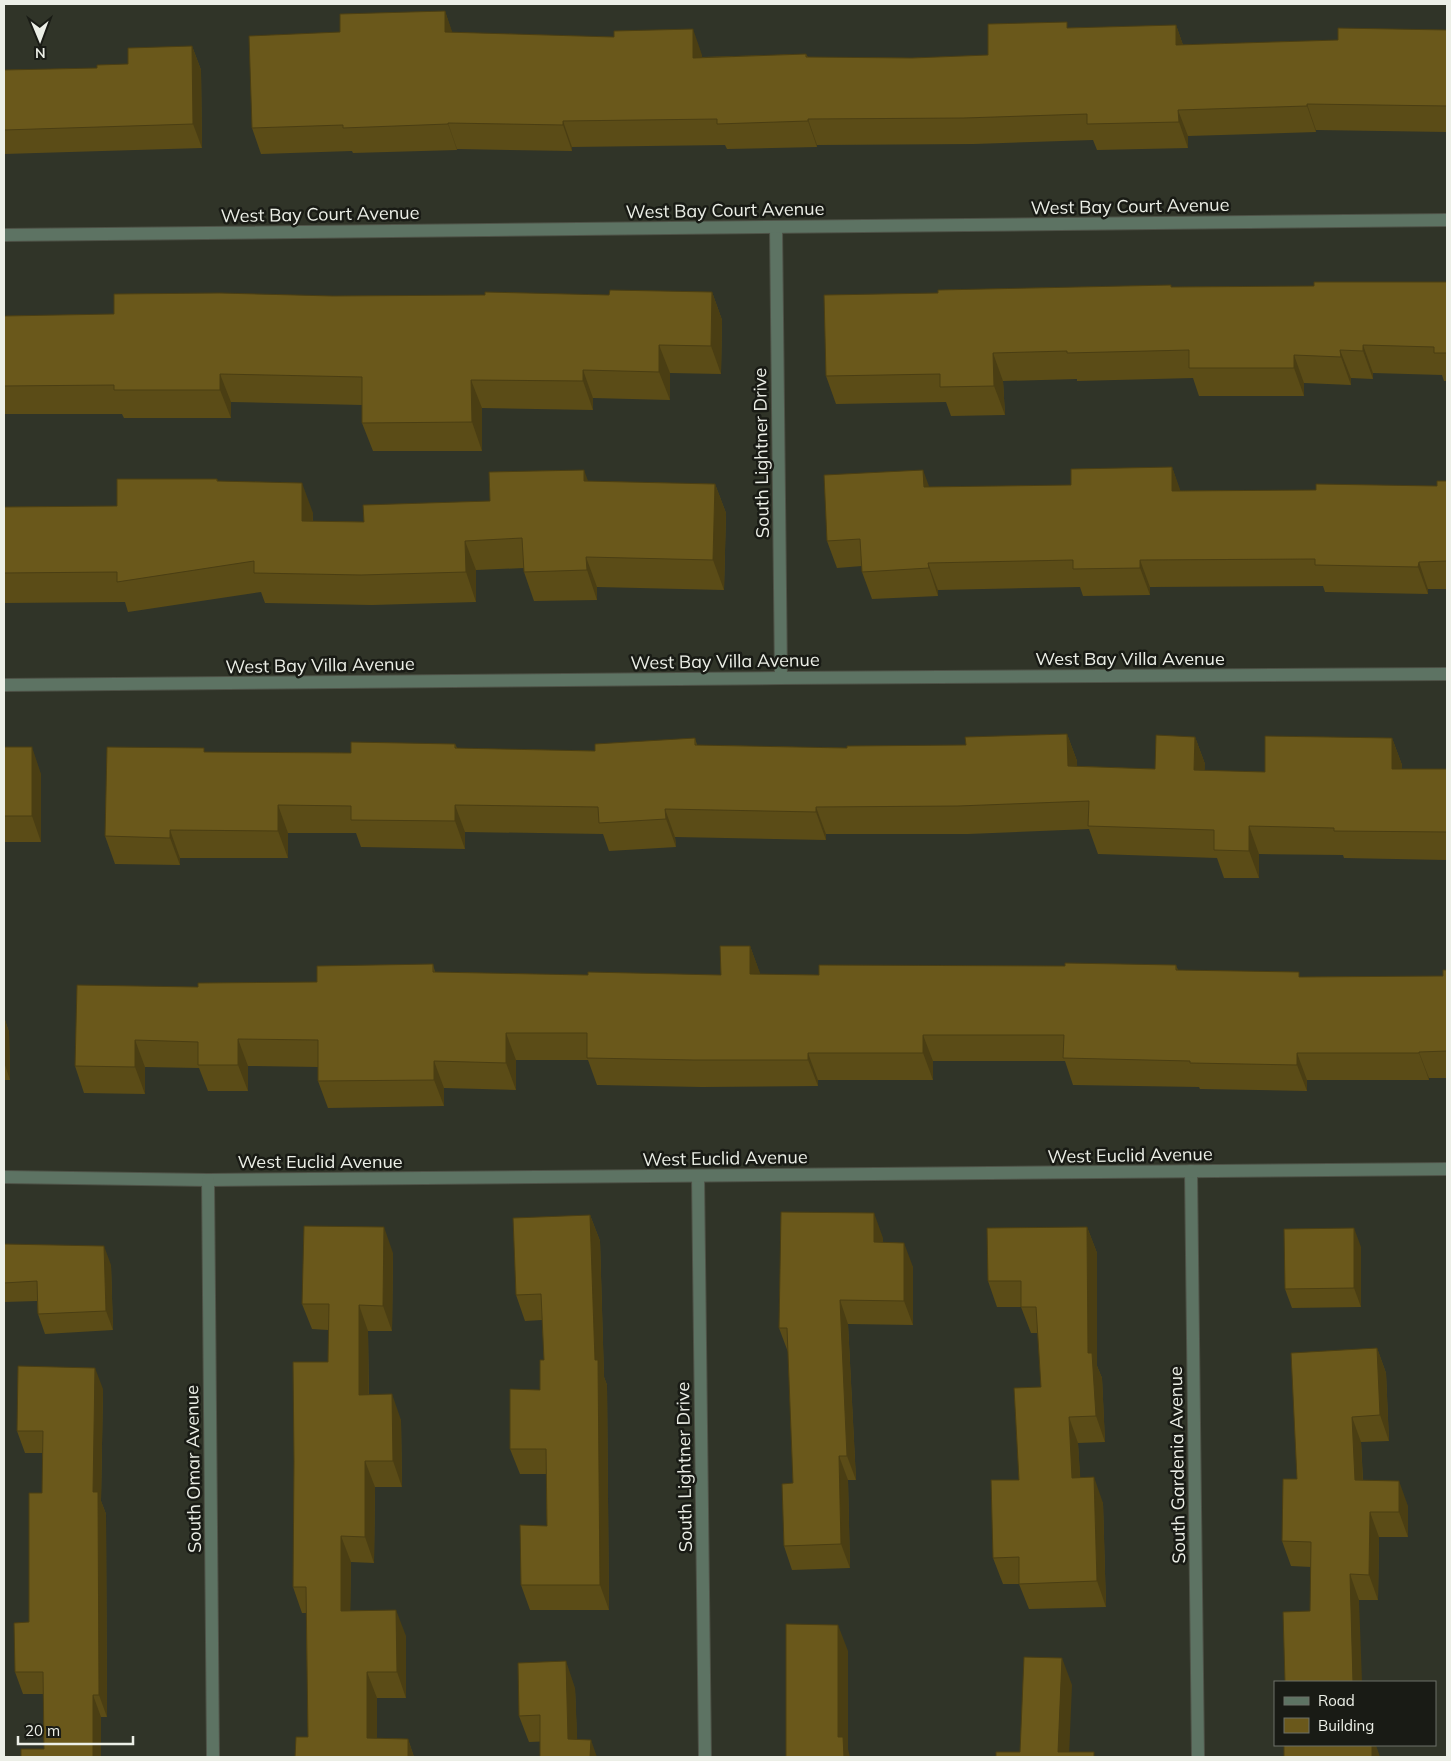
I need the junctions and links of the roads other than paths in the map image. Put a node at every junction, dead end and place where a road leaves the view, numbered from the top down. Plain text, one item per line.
1 (1447, 220) edge
2 (776, 227) junction
3 (4, 235) edge
4 (1447, 674) edge
5 (781, 678) junction
6 (4, 685) edge
7 (1447, 1169) edge
8 (1191, 1172) junction
9 (4, 1176) edge
10 (698, 1176) junction
11 (208, 1180) junction
12 (214, 1757) edge
13 (704, 1757) edge
14 (1198, 1757) edge

1 - 2 street, West Bay Court Avenue
2 - 3 street, West Bay Court Avenue
2 - 5 street, South Lightner Drive
4 - 5 street, West Bay Villa Avenue
5 - 6 street, West Bay Villa Avenue
7 - 8 street, West Euclid Avenue
8 - 10 street, West Euclid Avenue
8 - 14 street, South Gardenia Avenue
9 - 11 street, West Euclid Avenue
10 - 11 street, West Euclid Avenue
10 - 13 street, South Lightner Drive
11 - 12 street, South Omar Avenue

